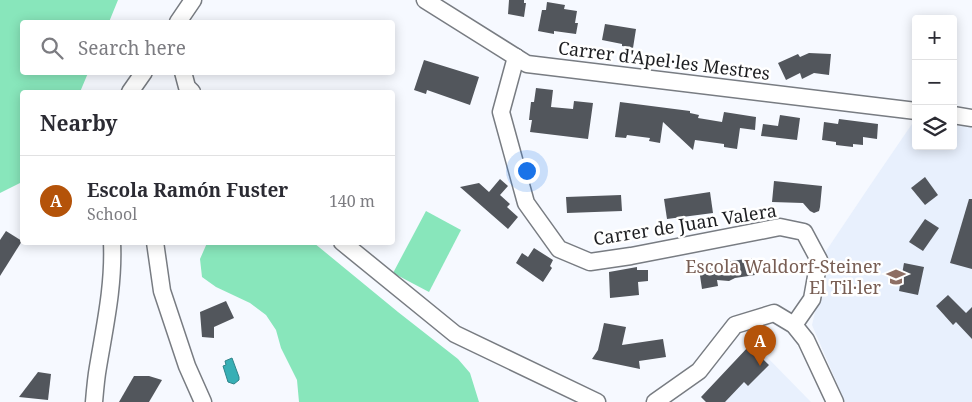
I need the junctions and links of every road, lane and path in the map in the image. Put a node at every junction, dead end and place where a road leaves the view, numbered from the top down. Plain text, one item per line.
1 (193, 0) edge
2 (425, 0) edge
3 (179, 20) edge
4 (516, 57) junction
5 (142, 75) edge
6 (131, 90) edge
7 (912, 111) edge
8 (957, 116) edge
9 (972, 118) edge
10 (112, 245) edge
11 (155, 245) edge
12 (346, 245) edge
13 (794, 325) junction
14 (94, 402) edge
15 (203, 402) edge
16 (597, 402) edge
17 (655, 402) edge
18 (835, 402) edge

1 - 3 street
2 - 4 street, Carrer d'Apel·les Mestres
4 - 7 street, Carrer d'Apel·les Mestres
4 - 13 street, Carrer de Juan Valera
5 - 6 street
8 - 9 street
10 - 14 street
11 - 15 street
12 - 16 street
13 - 17 street
13 - 18 street

